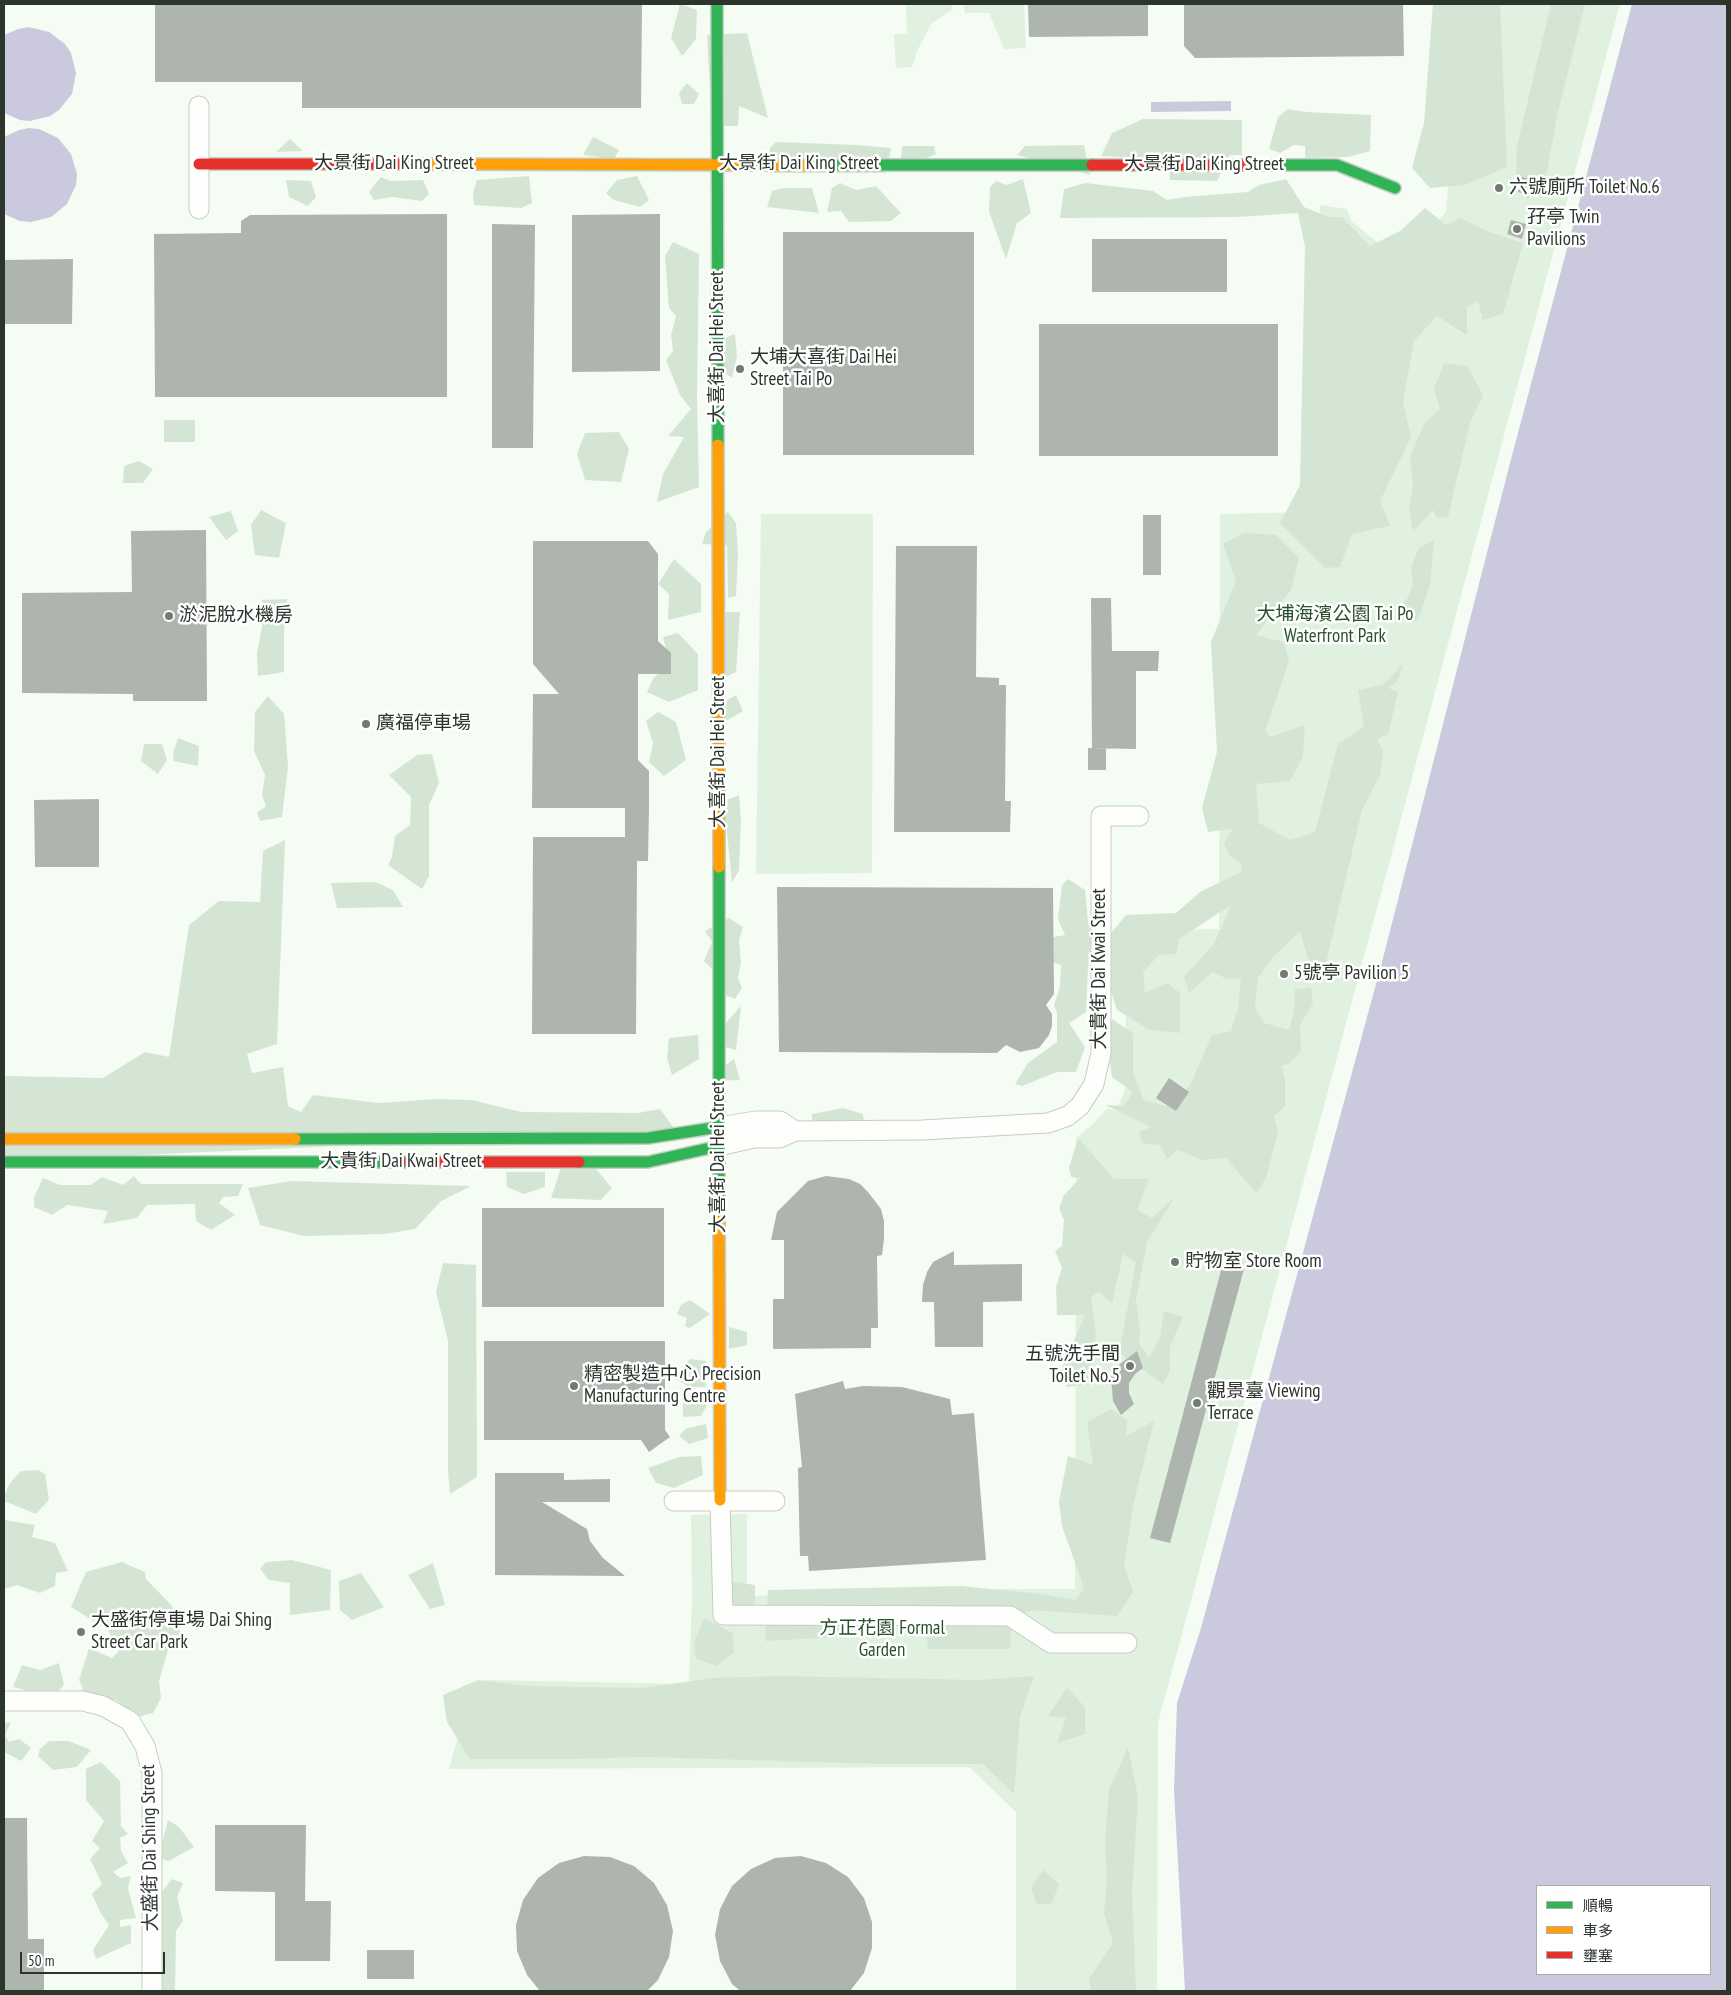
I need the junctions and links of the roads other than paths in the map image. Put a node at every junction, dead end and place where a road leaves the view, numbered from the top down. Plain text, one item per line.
1 (717, 4) edge
2 (199, 106) dead end
3 (199, 164) junction
4 (718, 164) junction
5 (1395, 188) dead end
6 (199, 209) dead end
7 (1140, 816) dead end
8 (719, 1127) junction
9 (795, 1131) junction
10 (4, 1138) edge
11 (719, 1146) junction
12 (4, 1162) edge
13 (720, 1500) junction
14 (674, 1501) dead end
15 (776, 1501) dead end
16 (1127, 1643) dead end
17 (4, 1701) edge
18 (152, 1991) edge

1 - 4 street, 大喜街 Dai Hei Street
2 - 3 street
3 - 4 street, 大景街 Dai King Street
3 - 6 street
4 - 5 street, 大景街 Dai King Street
4 - 8 street, 大喜街 Dai Hei Street
7 - 9 street, 大貴街 Dai Kwai Street
8 - 9 street, 大貴街 Dai Kwai Street
8 - 10 street, 大貴街 Dai Kwai Street
8 - 11 street, 大喜街 Dai Hei Street
9 - 11 street, 大貴街 Dai Kwai Street
11 - 12 street, 大貴街 Dai Kwai Street
11 - 13 street, 大喜街 Dai Hei Street
13 - 14 street
13 - 15 street
13 - 16 street
17 - 18 street, 大盛街 Dai Shing Street

